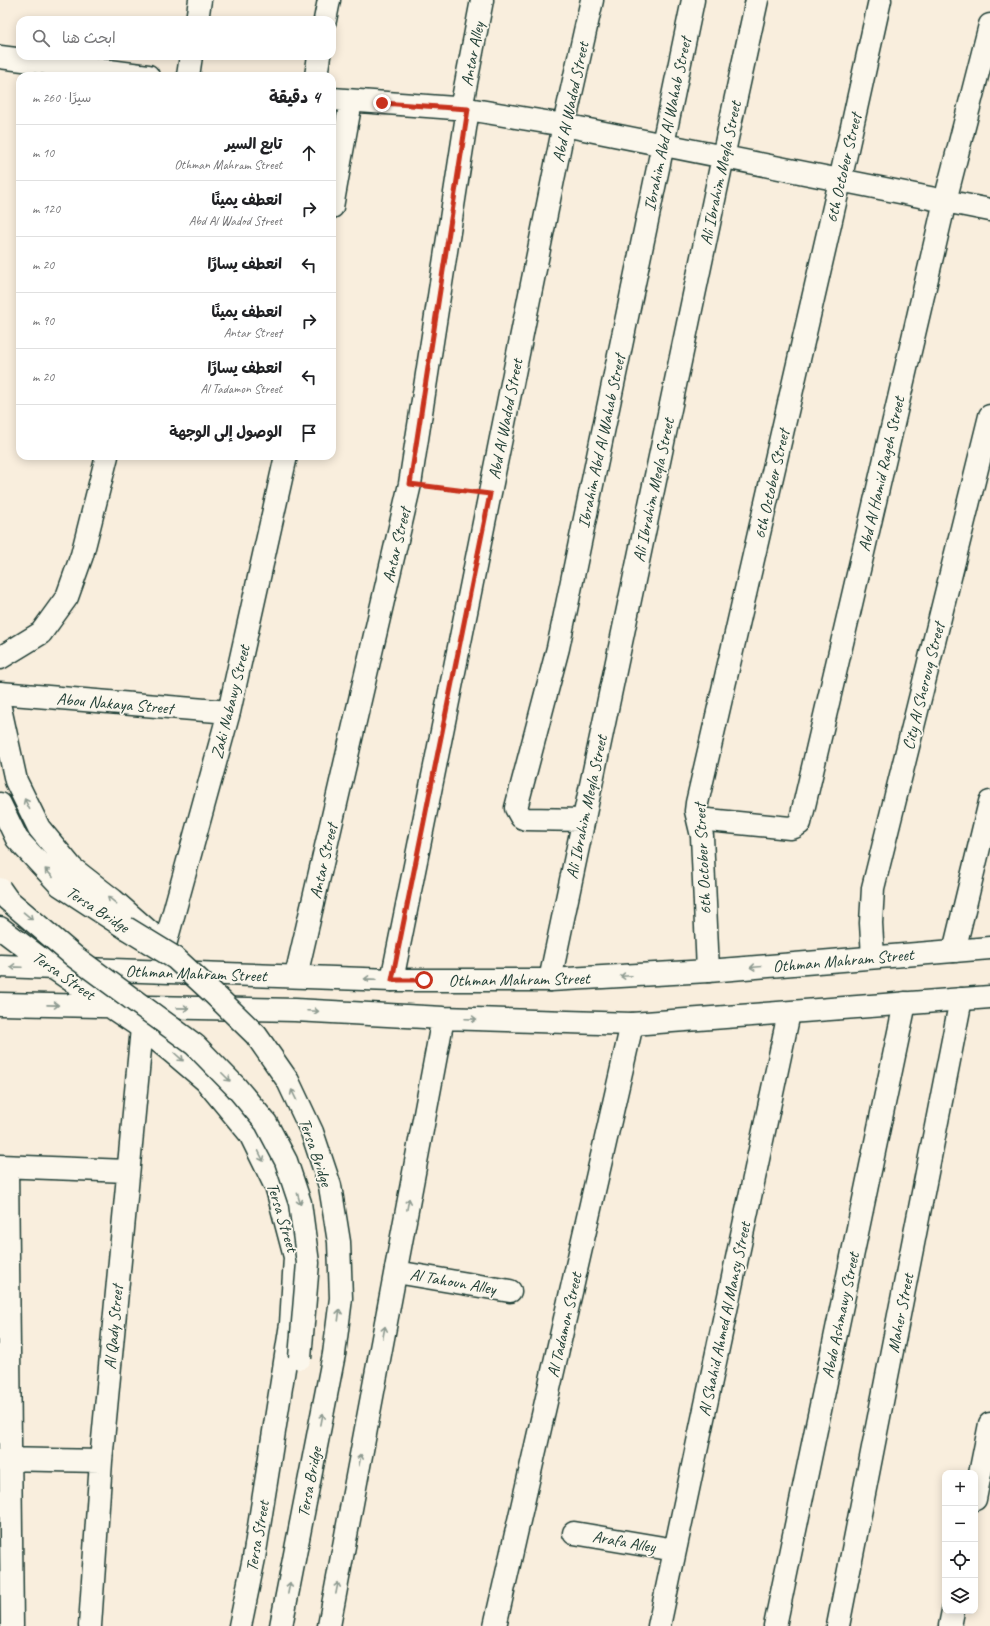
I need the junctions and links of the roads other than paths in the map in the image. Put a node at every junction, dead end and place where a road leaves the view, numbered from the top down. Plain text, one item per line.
1 (200, 0) edge
2 (329, 0) edge
3 (482, 0) edge
4 (592, 0) edge
5 (693, 0) edge
6 (757, 0) edge
7 (880, 0) edge
8 (198, 16) edge
9 (326, 16) edge
10 (990, 25) edge
11 (0, 57) edge
12 (16, 59) edge
13 (23, 60) edge
14 (190, 60) edge
15 (318, 60) edge
16 (117, 72) edge
17 (189, 72) edge
18 (317, 72) edge
19 (341, 100) edge
20 (465, 109) junction
21 (564, 125) junction
22 (662, 145) junction
23 (723, 157) junction
24 (336, 160) edge
25 (840, 181) junction
26 (945, 201) junction
27 (990, 210) edge
28 (990, 416) edge
29 (106, 460) edge
30 (285, 460) edge
31 (0, 658) edge
32 (0, 693) edge
33 (0, 708) edge
34 (229, 712) junction
35 (990, 802) edge
36 (0, 804) edge
37 (698, 819) junction
38 (584, 820) junction
39 (0, 889) edge
40 (0, 928) edge
41 (165, 945) junction
42 (990, 948) edge
43 (954, 950) junction
44 (873, 957) junction
45 (0, 966) edge
46 (53, 968) junction
47 (708, 971) junction
48 (194, 972) junction
49 (296, 976) junction
50 (392, 980) junction
51 (550, 980) junction
52 (990, 997) edge
53 (961, 999) junction
54 (905, 1003) junction
55 (0, 1004) edge
56 (108, 1006) junction
57 (789, 1013) junction
58 (443, 1018) junction
59 (632, 1024) junction
60 (142, 1028) junction
61 (3, 1166) edge
62 (127, 1171) junction
63 (396, 1272) junction
64 (510, 1291) dead end
65 (990, 1424) edge
66 (5, 1459) edge
67 (101, 1461) junction
68 (978, 1484) edge
69 (574, 1533) dead end
70 (675, 1550) junction
71 (952, 1614) edge
72 (12, 1626) edge
73 (90, 1626) edge
74 (240, 1626) edge
75 (251, 1626) edge
76 (281, 1626) edge
77 (329, 1626) edge
78 (495, 1626) edge
79 (659, 1626) edge
80 (775, 1626) edge
81 (838, 1626) edge
82 (950, 1626) edge

1 - 8 street
2 - 9 street
3 - 20 street, Antar Alley
4 - 21 street, Abd Al Wadod Street
5 - 22 street, Ibrahim Abd Al Wahab Street
6 - 23 street, Ali Ibrahim Meqla Street
7 - 25 street, 6th October Street
10 - 26 street, Abd Al Hamid Rageh Street
11 - 12 street
13 - 16 street
14 - 17 street
15 - 18 street
19 - 20 street
19 - 24 street
20 - 21 street
20 - 49 street, Antar Street
21 - 22 street
21 - 50 street, Abd Al Wadod Street
22 - 23 street
22 - 38 street, Ibrahim Abd Al Wahab Street
23 - 25 street
23 - 38 street, Ali Ibrahim Meqla Street
25 - 26 street
25 - 37 street, 6th October Street
26 - 27 street
26 - 37 street, Abd Al Hamid Rageh Street
28 - 44 street, City Al Sherouq Street
29 - 31 street
30 - 34 street, Zaki Nabawy Street
32 - 34 street, Abou Nakaya Street
41 -> 33 street
34 - 41 street, Zaki Nabawy Street
35 - 43 street
76 -> 36 street, Tersa Bridge, bridge
37 - 47 street, 6th October Street
38 - 51 street, Ali Ibrahim Meqla Street
39 -> 75 street, Tersa Bridge, bridge
40 - 46 street, Tersa Street
41 - 48 street
42 - 43 street, Othman Mahram Street
43 - 44 street, Othman Mahram Street
44 -> 47 street, Othman Mahram Street
46 -> 45 street, Othman Mahram Street
46 - 48 street, Othman Mahram Street
46 - 56 street, Tersa Street
47 -> 51 street, Othman Mahram Street
48 - 49 street, Othman Mahram Street
50 -> 49 street, Othman Mahram Street
50 - 51 street, Othman Mahram Street
52 - 53 street, Othman Mahram Street
53 - 54 street, Othman Mahram Street
53 - 81 street, Maher Street
54 - 57 street, Othman Mahram Street
54 - 80 street, Abdo Ashmawy Street
55 -> 56 street, Othman Mahram Street
56 -> 58 street, Othman Mahram Street
56 - 60 street, Tersa Street
57 - 59 street, Othman Mahram Street
57 - 70 street, Al Shahid Ahmed Al Mansy Street
58 -> 59 street, Othman Mahram Street
63 -> 58 street
59 - 78 street, Al Tadamon Street
60 - 62 street, Al Qady Street
60 -> 74 street, Tersa Street
61 - 62 street
61 - 66 street
62 - 67 street, Al Qady Street
63 - 64 street, Al Tahoun Alley
77 -> 63 street
65 - 68 street
66 - 67 street
66 - 72 street
67 - 73 street, Al Qady Street
69 - 70 street, Arafa Alley
70 - 79 street, Al Shahid Ahmed Al Mansy Street
71 - 82 street

